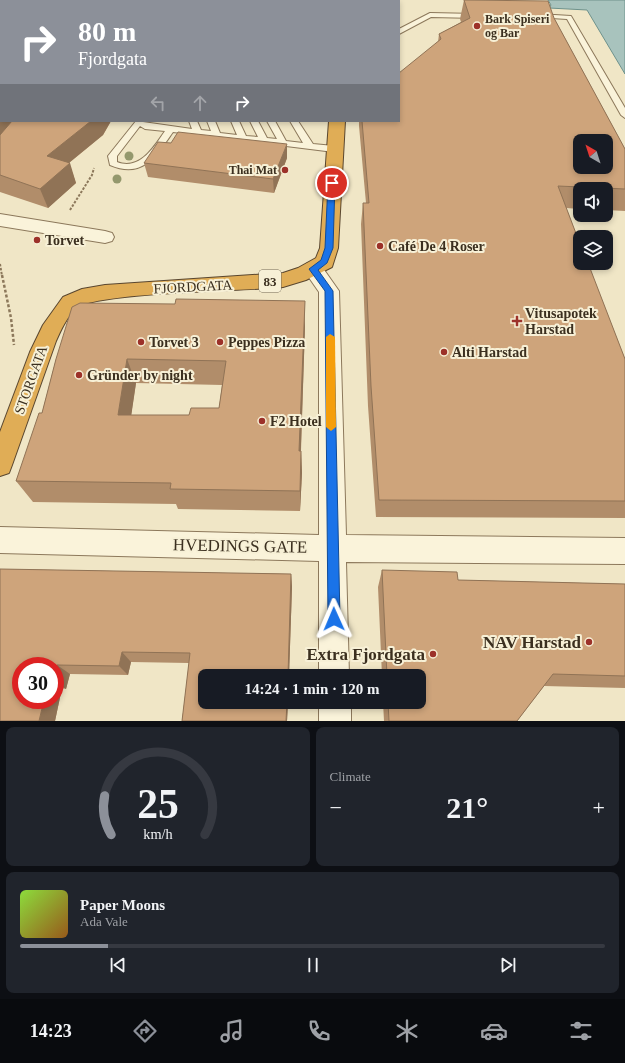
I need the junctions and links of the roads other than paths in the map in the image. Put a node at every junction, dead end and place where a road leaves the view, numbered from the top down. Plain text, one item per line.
1 (484, 16) edge
2 (531, 16) edge
3 (400, 31) edge
4 (625, 115) edge
5 (139, 122) edge
6 (141, 122) edge
7 (193, 122) edge
8 (211, 122) edge
9 (235, 122) edge
10 (254, 122) edge
11 (272, 122) edge
12 (295, 122) edge
13 (337, 122) edge
14 (175, 127) edge
15 (198, 133) junction
16 (217, 135) junction
17 (243, 138) junction
18 (264, 141) junction
19 (283, 143) junction
20 (310, 146) junction
21 (334, 149) junction
22 (0, 220) edge
23 (104, 237) dead end
24 (313, 269) junction
25 (71, 300) joint
26 (0, 465) edge
27 (0, 540) edge
28 (332, 548) junction
29 (625, 551) edge
30 (334, 669) edge
31 (334, 709) edge
32 (335, 721) edge

1 - 3 lane
2 - 4 lane
5 - 14 lane
6 - 14 lane
7 - 15 lane
8 - 16 lane
9 - 17 lane
10 - 18 lane
11 - 19 lane
12 - 20 lane
13 - 21 highway, FJORDGATA / 83
14 - 15 lane
15 - 16 lane
16 - 17 lane
17 - 18 lane
18 - 19 lane
19 - 20 lane
20 - 21 lane
21 - 24 highway, FJORDGATA / 83
22 - 23 street
24 - 25 highway, FJORDGATA / 83
24 - 28 street
25 - 26 highway, STORGATA / 83
27 - 28 street, HVEDINGS GATE
28 - 29 street, HVEDINGS GATE
28 - 30 street
31 - 32 street

